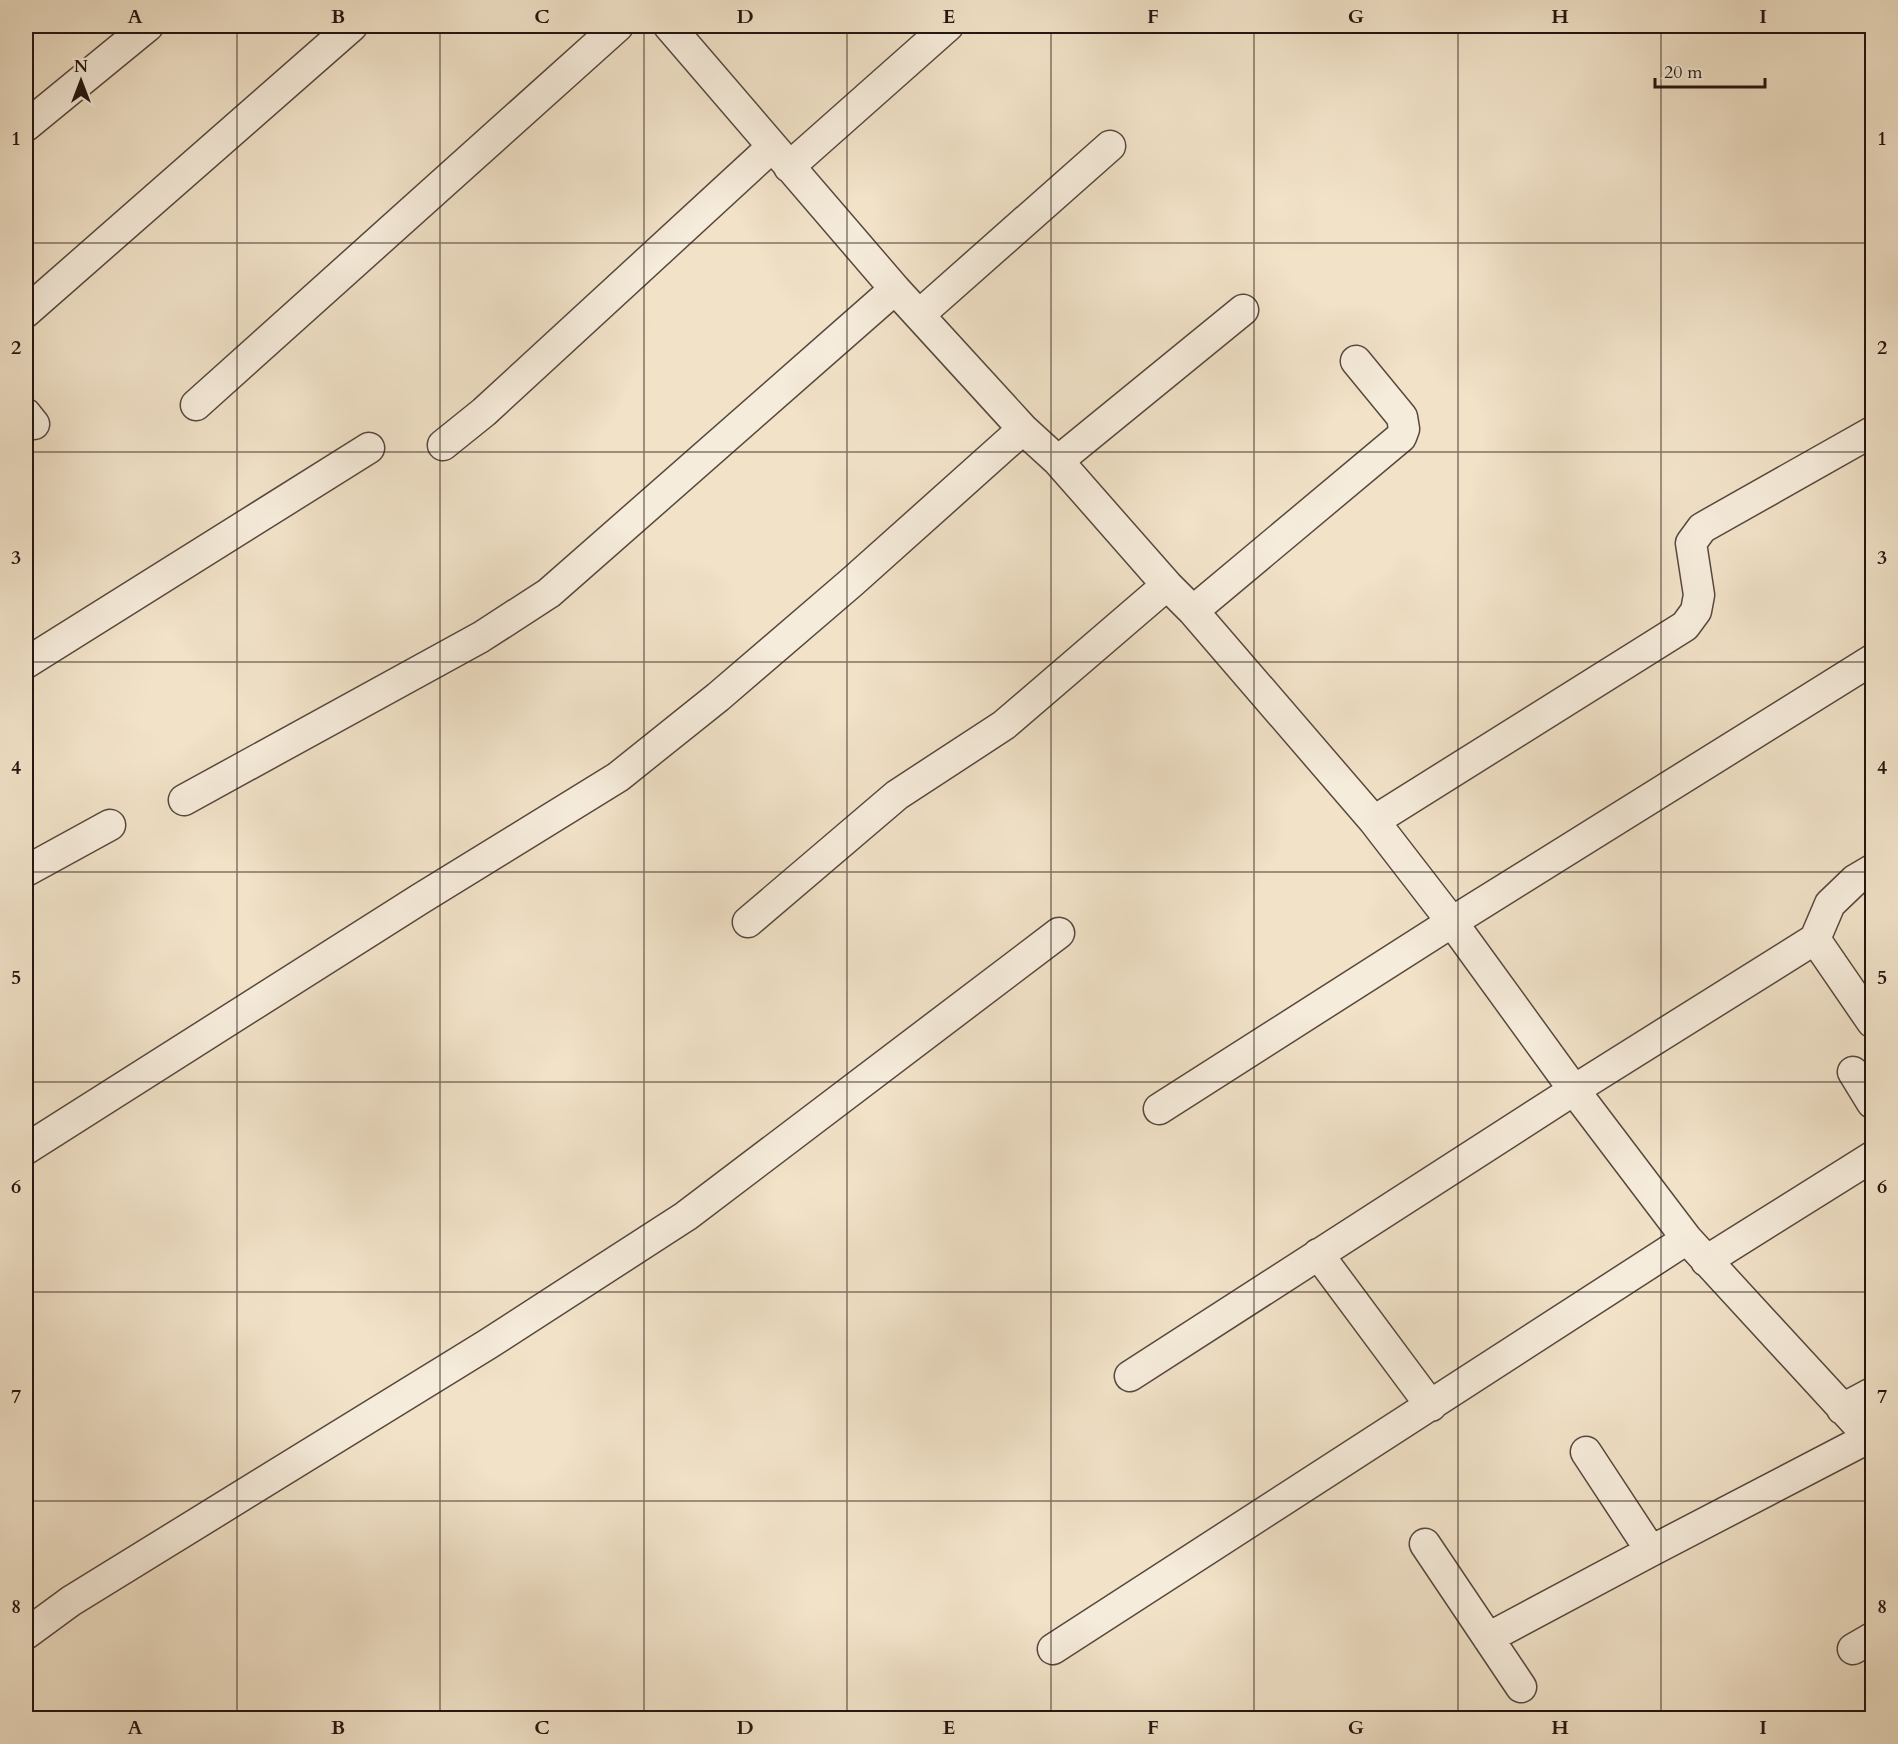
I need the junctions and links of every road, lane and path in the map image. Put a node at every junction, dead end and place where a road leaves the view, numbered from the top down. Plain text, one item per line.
1 (148, 26) edge
2 (352, 26) edge
3 (618, 26) edge
4 (669, 26) edge
5 (948, 26) edge
6 (26, 126) edge
7 (1110, 146) dead end
8 (780, 157) junction
9 (895, 289) junction
10 (1243, 310) dead end
11 (26, 312) edge
12 (919, 315) junction
13 (1356, 361) dead end
14 (196, 405) dead end
15 (1023, 429) junction
16 (1872, 432) edge
17 (443, 445) dead end
18 (369, 448) dead end
19 (1058, 461) junction
20 (1167, 585) junction
21 (1193, 611) junction
22 (1872, 660) edge
23 (26, 663) edge
24 (184, 800) dead end
25 (1374, 821) junction
26 (110, 825) dead end
27 (1872, 870) edge
28 (26, 871) edge
29 (748, 922) dead end
30 (1452, 922) junction
31 (1059, 933) dead end
32 (1815, 939) junction
33 (1872, 1022) edge
34 (1853, 1072) dead end
35 (1574, 1090) junction
36 (1872, 1103) edge
37 (1159, 1109) dead end
38 (26, 1149) edge
39 (1872, 1157) edge
40 (1696, 1250) junction
41 (1318, 1254) junction
42 (1130, 1376) dead end
43 (1872, 1393) edge
44 (1431, 1406) junction
45 (1842, 1408) junction
46 (1871, 1439) edge
47 (1587, 1452) dead end
48 (1425, 1544) dead end
49 (1651, 1551) junction
50 (26, 1634) edge
51 (1488, 1638) junction
52 (1053, 1649) dead end
53 (1521, 1686) dead end

1 - 6 street
2 - 11 street
3 - 14 street
4 - 8 street
5 - 8 street
7 - 12 street
8 - 9 street
8 - 17 street
9 - 12 street
9 - 24 street
10 - 19 street
12 - 15 street
13 - 21 street
15 - 19 street
15 - 38 street
16 - 25 street
18 - 23 street
19 - 20 street
20 - 21 street
20 - 29 street
21 - 25 street
22 - 30 street
25 - 30 street
26 - 28 street
27 - 32 street
30 - 35 street
30 - 37 street
31 - 50 street
32 - 33 street
32 - 35 street
34 - 36 street
35 - 40 street
35 - 41 street
39 - 40 street
40 - 44 street
40 - 45 street
41 - 42 street
41 - 44 street
43 - 45 street
44 - 52 street
45 - 46 street
46 - 49 street
47 - 49 street
48 - 51 street
49 - 51 street
51 - 53 street

